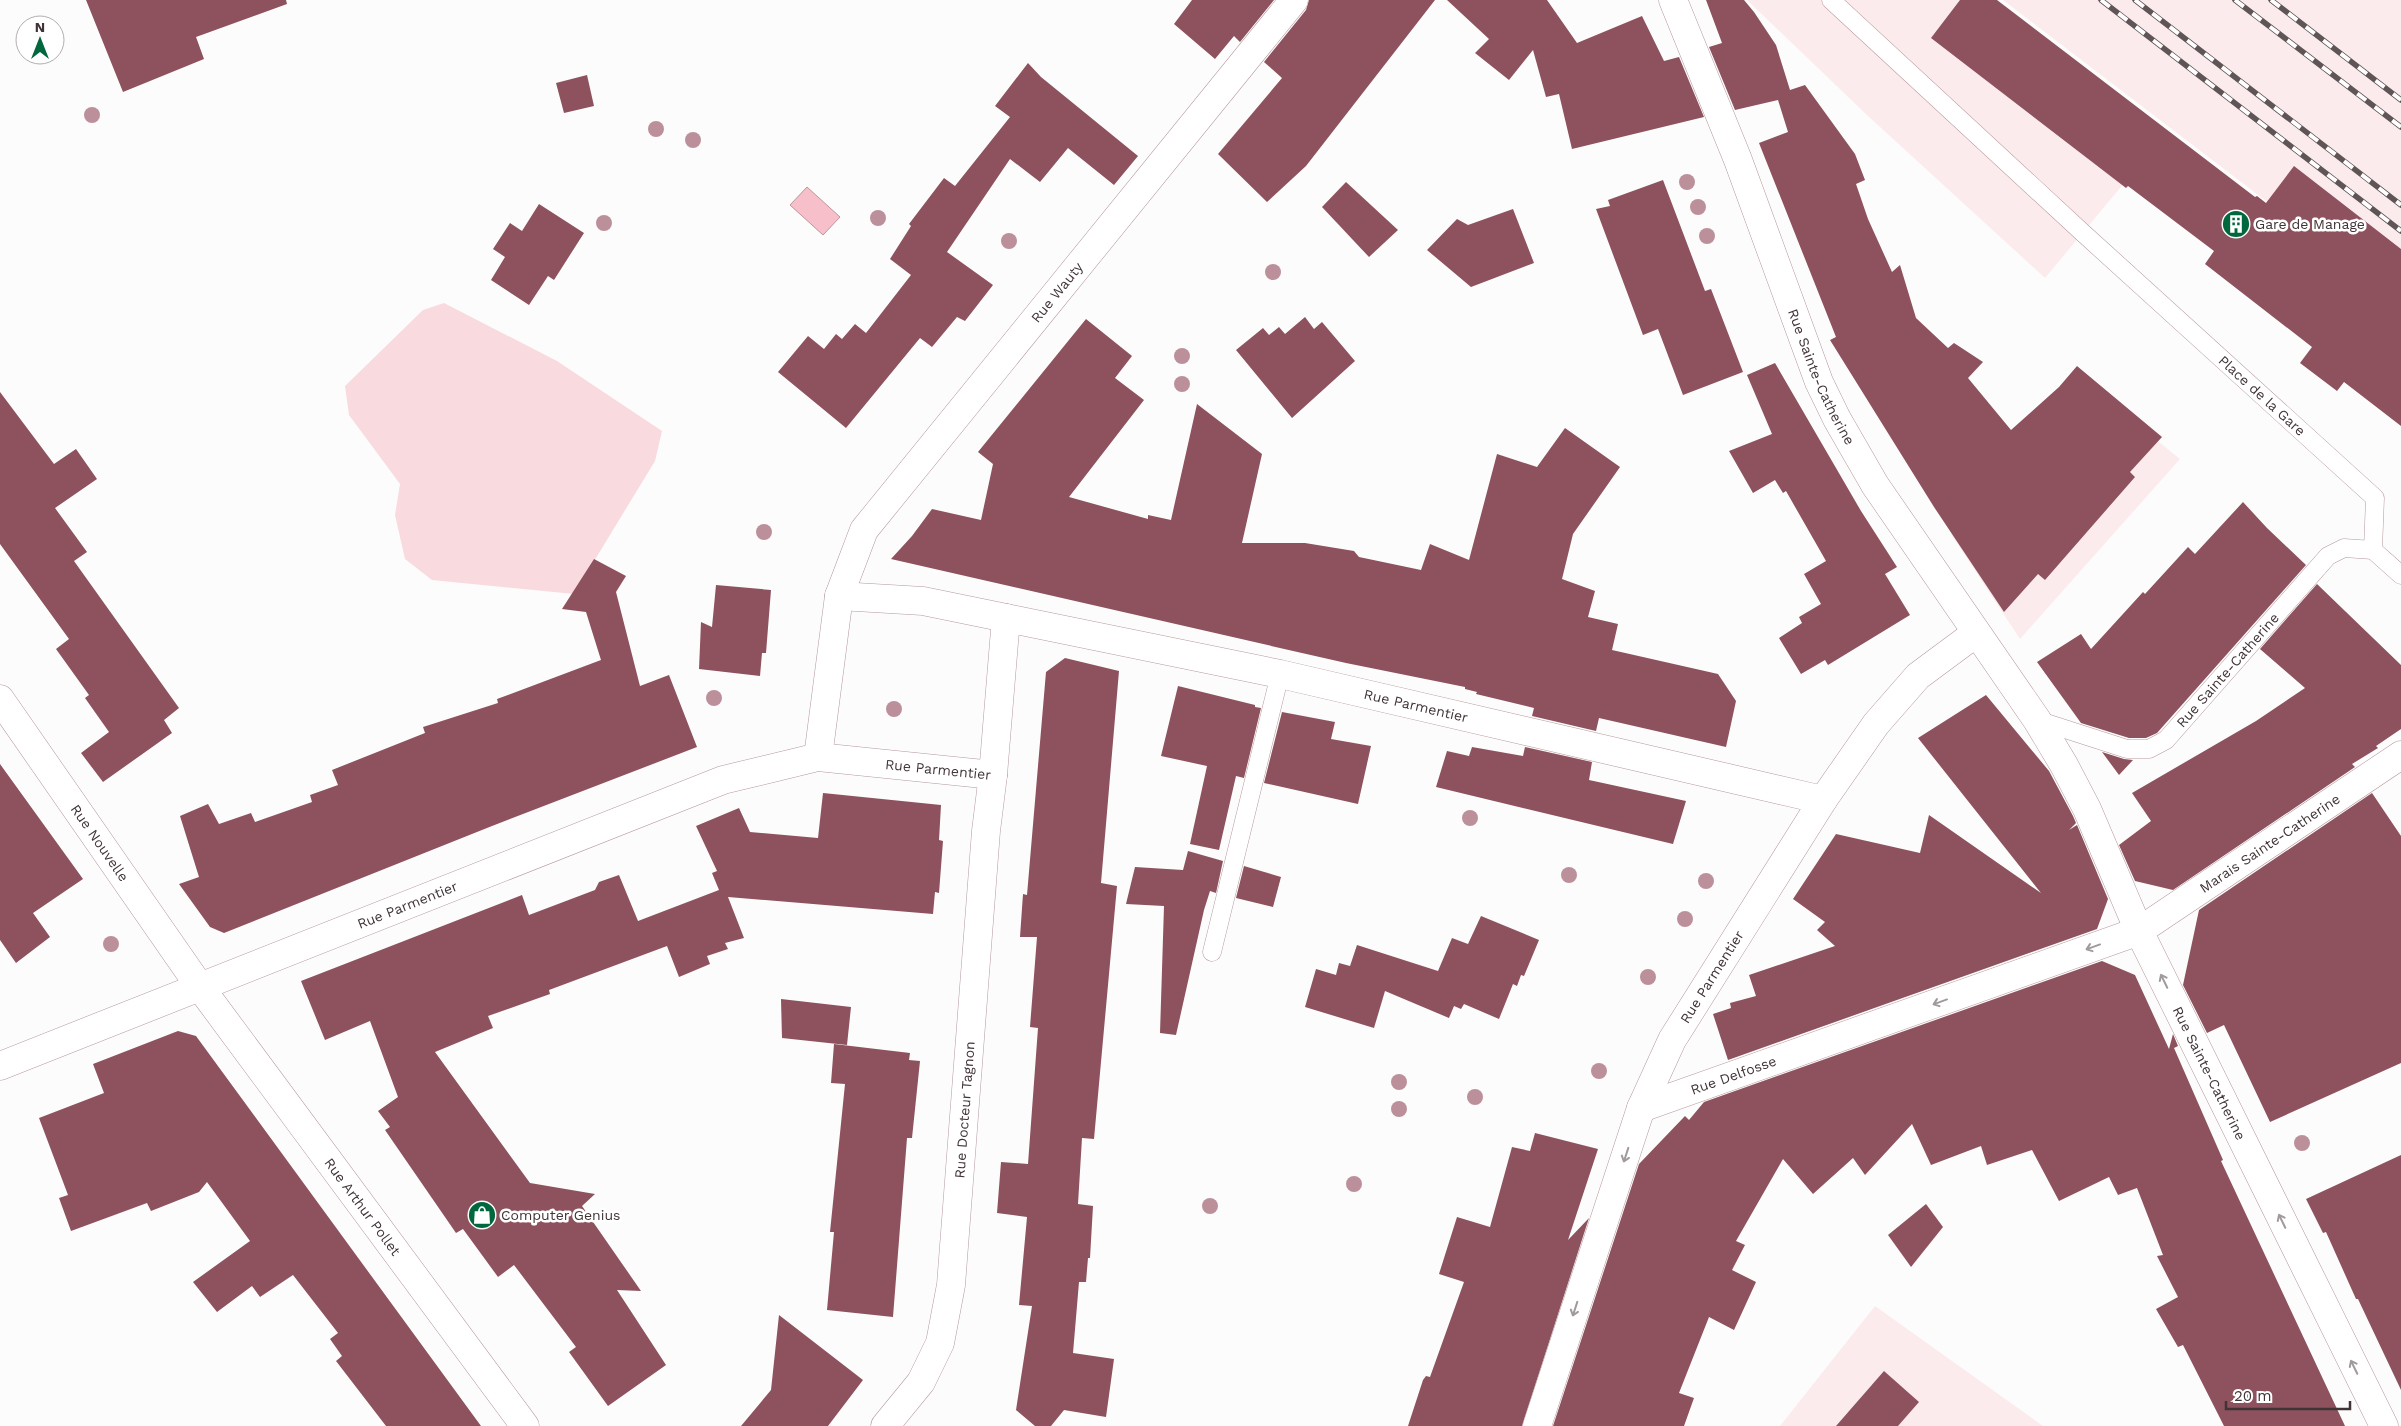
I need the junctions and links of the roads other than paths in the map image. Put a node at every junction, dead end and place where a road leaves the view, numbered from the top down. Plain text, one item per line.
1 (1294, 0) edge
2 (1673, 0) edge
3 (1831, 0) edge
4 (2373, 550) junction
5 (2401, 575) edge
6 (839, 596) junction
7 (1006, 618) junction
8 (1976, 633) junction
9 (1280, 674) junction
10 (0, 699) edge
11 (2037, 720) junction
12 (2401, 755) edge
13 (818, 757) junction
14 (993, 775) junction
15 (1823, 800) junction
16 (2139, 931) junction
17 (1212, 952) dead end
18 (200, 987) junction
19 (0, 1066) edge
20 (1641, 1108) junction
21 (525, 1426) edge
22 (885, 1426) edge
23 (1537, 1426) edge
24 (2384, 1426) edge

1 - 6 street, Rue Wauty
2 - 8 street, Rue Sainte-Catherine
3 - 4 lane, Place de la Gare
4 - 5 lane
4 - 11 lane, Rue Sainte-Catherine
6 - 7 street, Rue Parmentier
6 - 13 street
7 - 9 street, Rue Parmentier
7 - 14 street, Rue Parmentier
8 - 11 street, Rue Sainte-Catherine
8 - 15 street, Rue Parmentier
9 - 15 street, Rue Parmentier
9 - 17 lane
10 - 18 street, Rue Nouvelle
11 - 16 street, Rue Sainte-Catherine
12 - 16 street, Marais Sainte-Catherine
13 - 14 street, Rue Parmentier
13 - 18 street, Rue Parmentier
14 - 22 street, Rue Docteur Tagnon
15 - 20 street, Rue Parmentier
16 -> 20 street, Rue Delfosse
24 -> 16 street, Rue Sainte-Catherine
18 - 19 street, Rue Parmentier
18 - 21 street, Rue Arthur Pollet
20 -> 23 street

